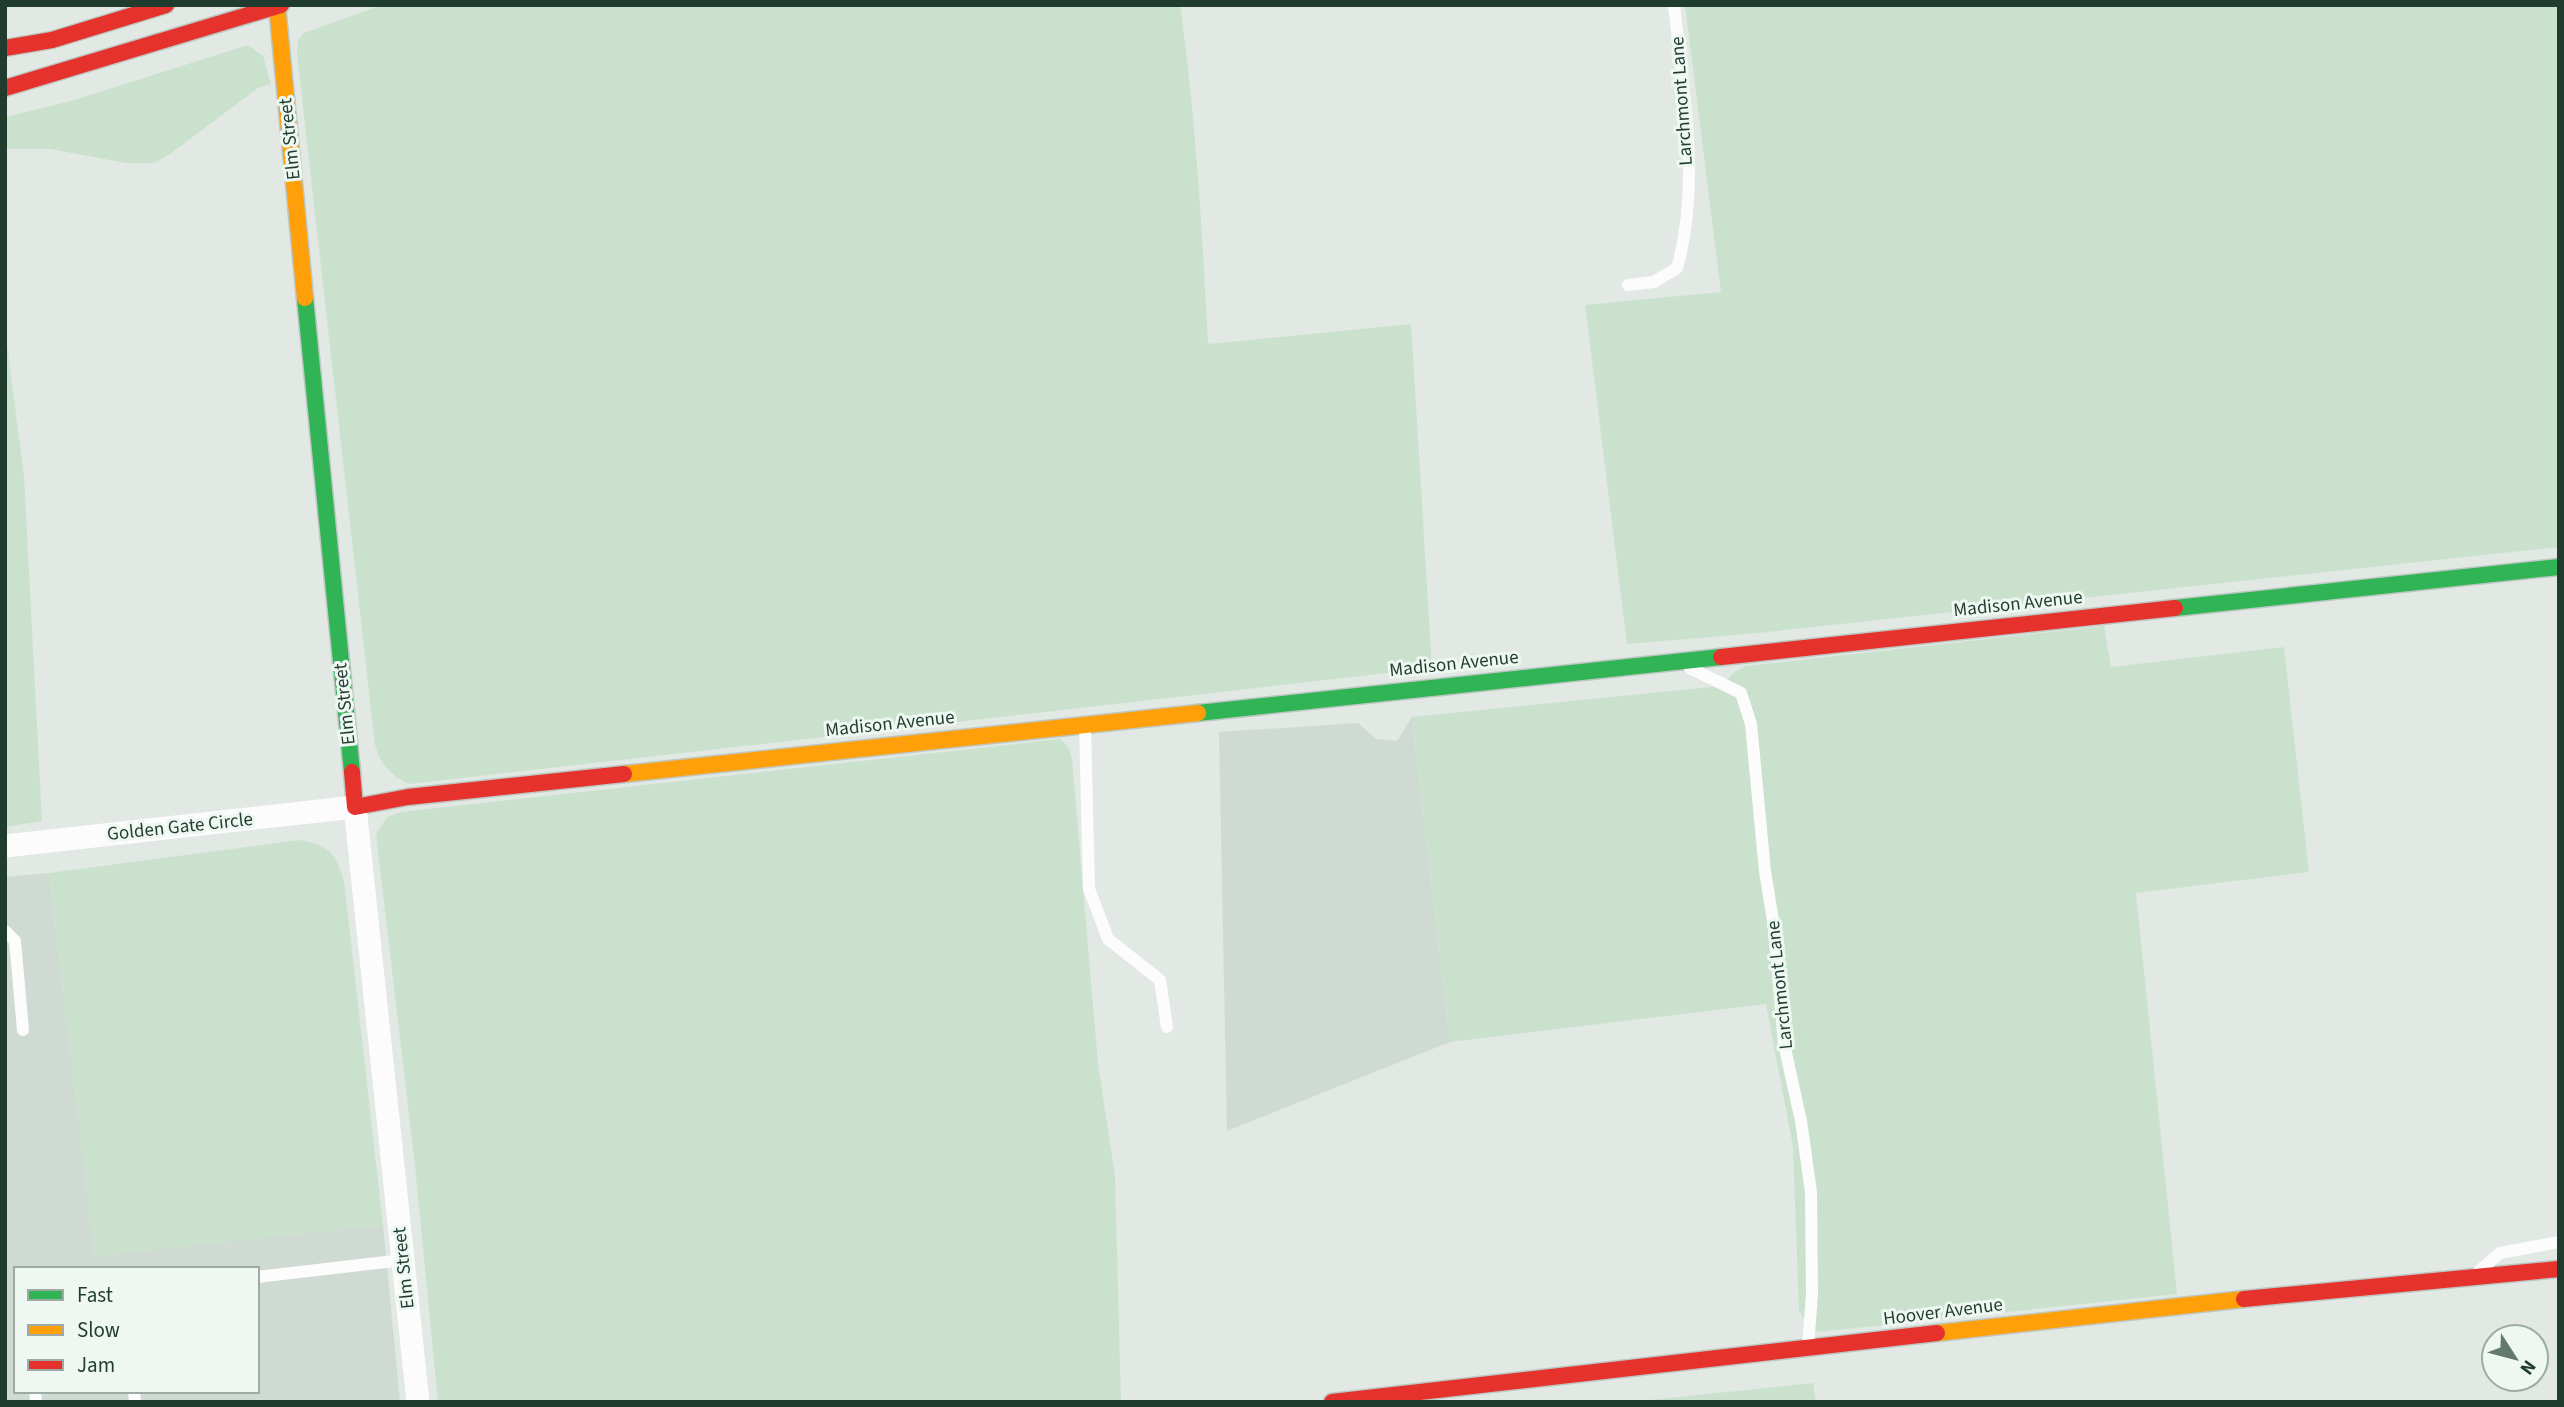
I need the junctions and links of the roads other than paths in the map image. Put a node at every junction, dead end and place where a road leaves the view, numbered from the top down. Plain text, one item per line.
1 (166, 5) edge
2 (1674, 5) edge
3 (278, 6) edge
4 (5, 48) edge
5 (5, 88) edge
6 (1628, 285) dead end
7 (2559, 566) edge
8 (1677, 661) junction
9 (1085, 725) junction
10 (355, 807) junction
11 (5, 846) edge
12 (5, 930) edge
13 (1167, 1027) dead end
14 (23, 1030) dead end
15 (2559, 1242) edge
16 (403, 1260) junction
17 (2559, 1269) edge
18 (259, 1277) edge
19 (2473, 1278) junction
20 (1808, 1349) junction
21 (418, 1402) edge
22 (1332, 1402) edge

1 - 4 street
2 - 6 lane, Larchmont Lane
3 - 5 street
3 - 10 street, Elm Street
7 - 8 street, Madison Avenue
8 - 9 street, Madison Avenue
8 - 20 lane, Larchmont Lane
9 - 10 street, Madison Avenue
9 - 13 lane
10 - 11 street, Golden Gate Circle
10 - 16 street, Elm Street
12 - 14 lane
15 - 19 lane
16 - 18 lane
16 - 21 street, Elm Street
17 - 19 street, Hoover Avenue
19 - 20 street, Hoover Avenue
20 - 22 street, Hoover Avenue

